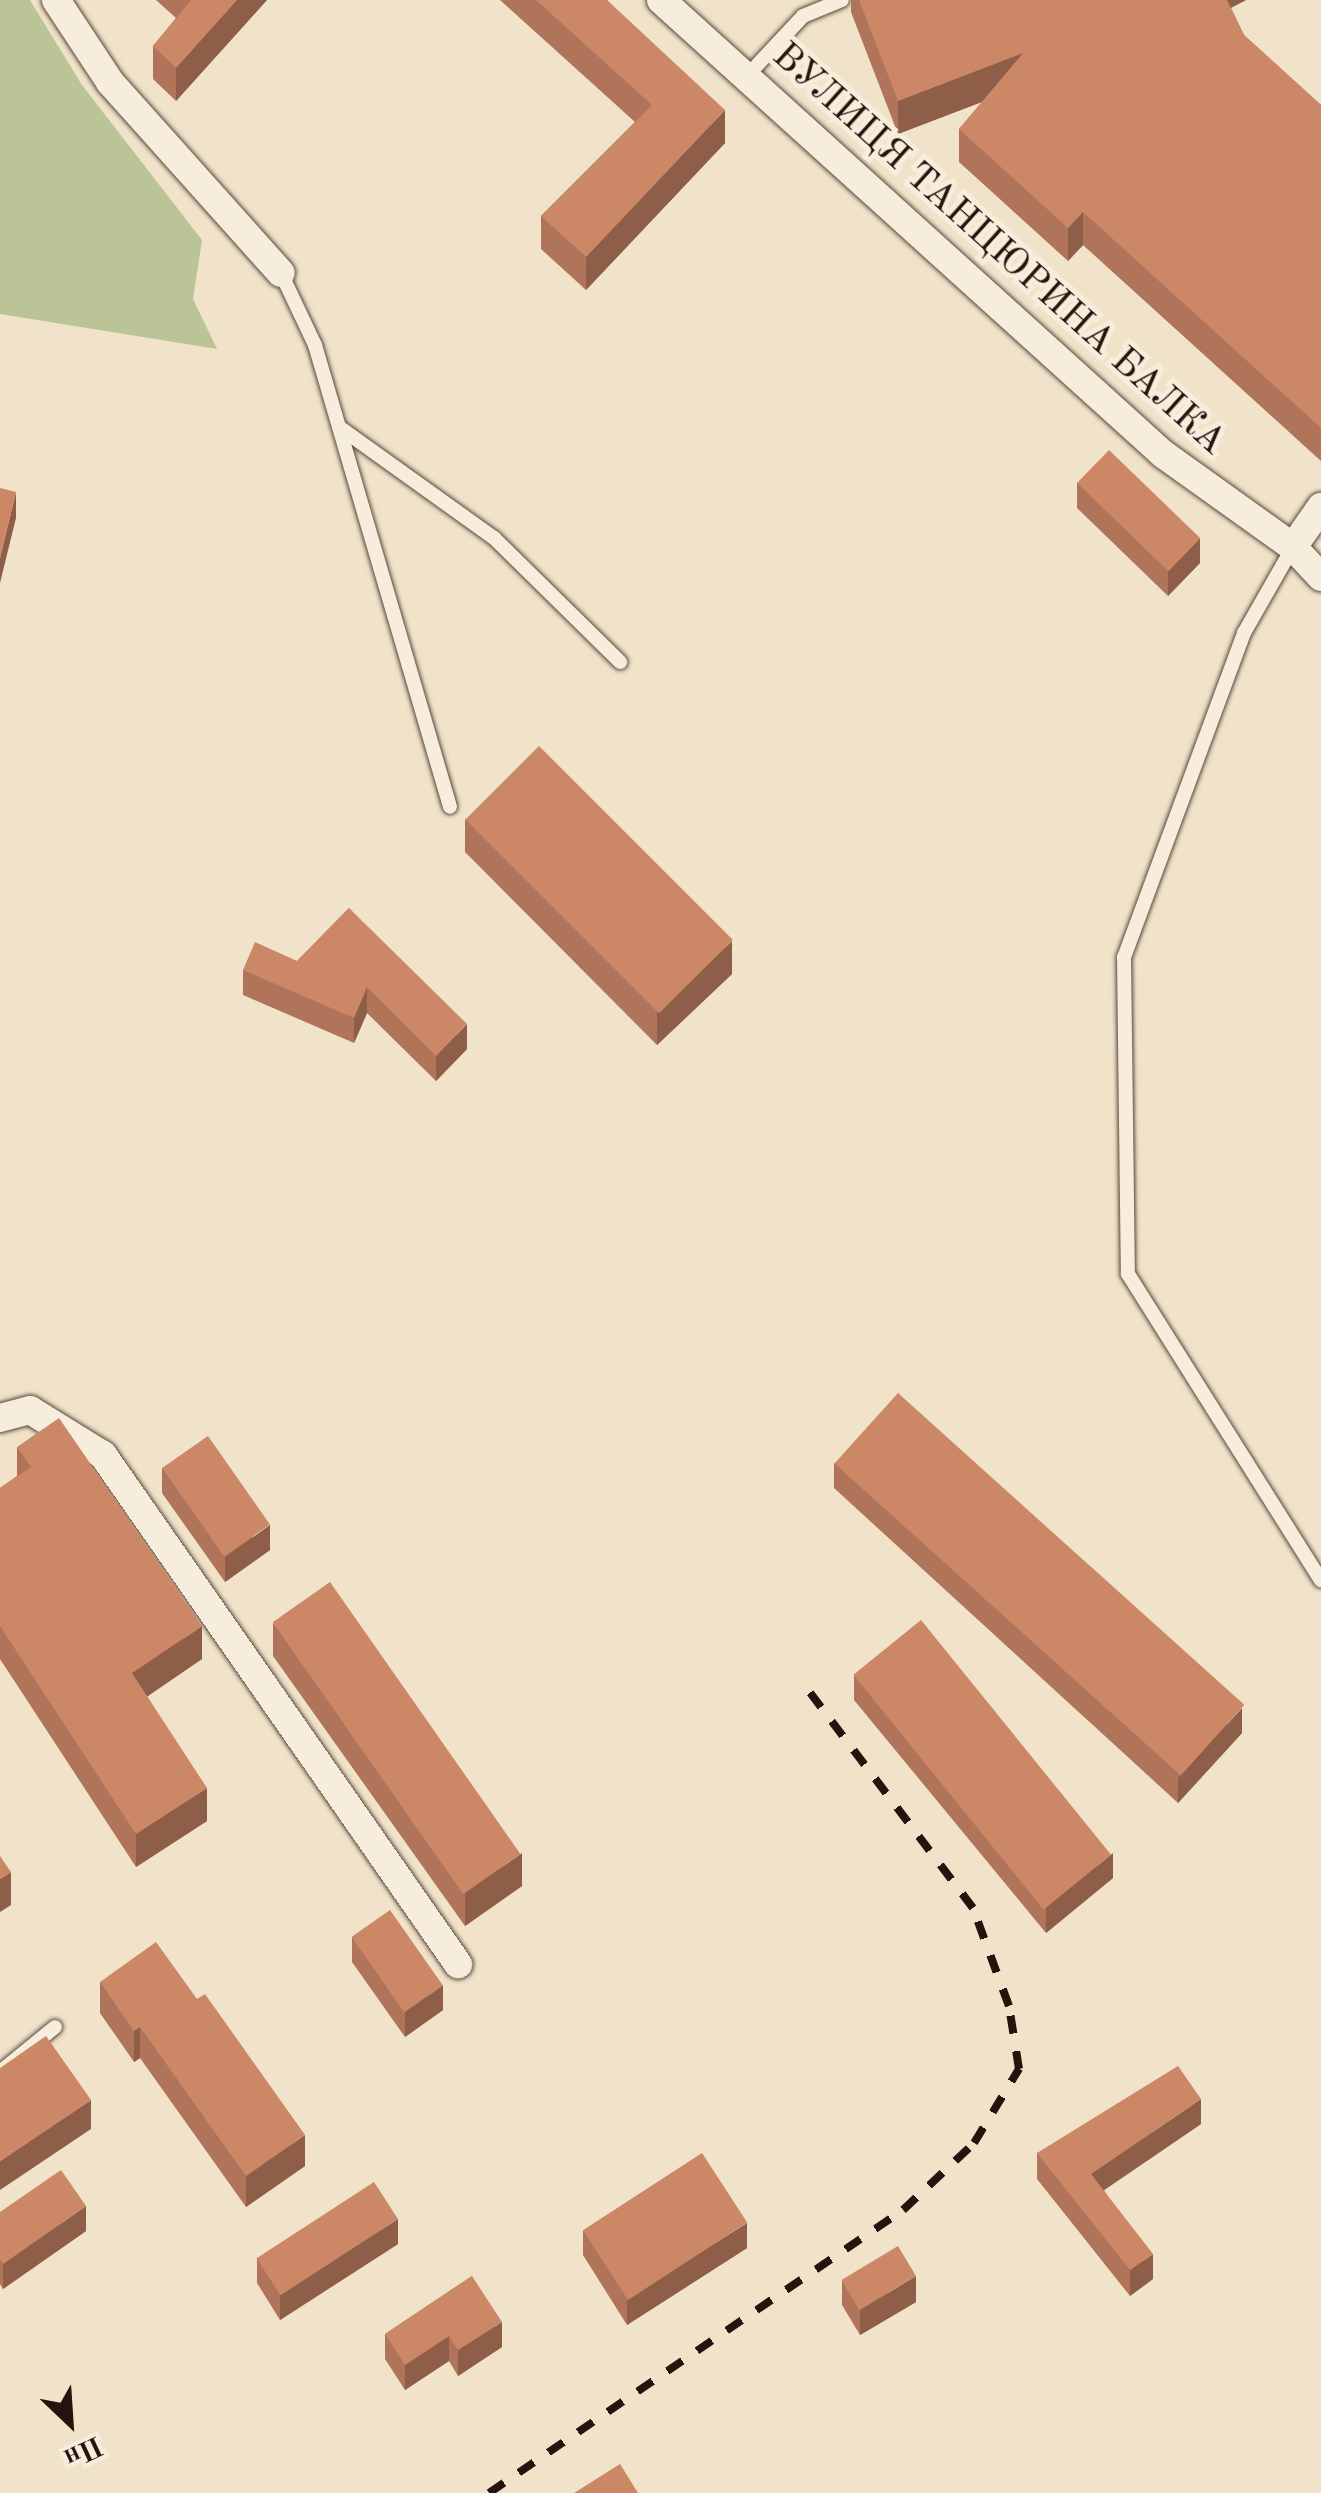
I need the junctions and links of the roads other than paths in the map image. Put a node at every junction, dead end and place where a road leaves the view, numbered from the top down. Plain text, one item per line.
1 (56, 0) edge
2 (662, 0) edge
3 (842, 0) edge
4 (746, 77) junction
5 (281, 273) joint
6 (338, 426) junction
7 (1321, 507) edge
8 (1292, 546) junction
9 (1321, 577) edge
10 (620, 662) dead end
11 (450, 807) dead end
12 (0, 1418) edge
13 (1321, 1580) edge
14 (458, 1964) dead end
15 (55, 2028) dead end
16 (0, 2072) edge

1 - 5 street
2 - 4 street, ВУЛИЦЯ ТАНЦЮРИНА БАЛКА
3 - 4 lane
4 - 8 street, ВУЛИЦЯ ТАНЦЮРИНА БАЛКА
5 - 6 lane
6 - 10 lane
6 - 11 lane
7 - 8 street
8 - 9 street, ВУЛИЦЯ ТАНЦЮРИНА БАЛКА
8 - 13 lane
12 - 14 street
15 - 16 lane

